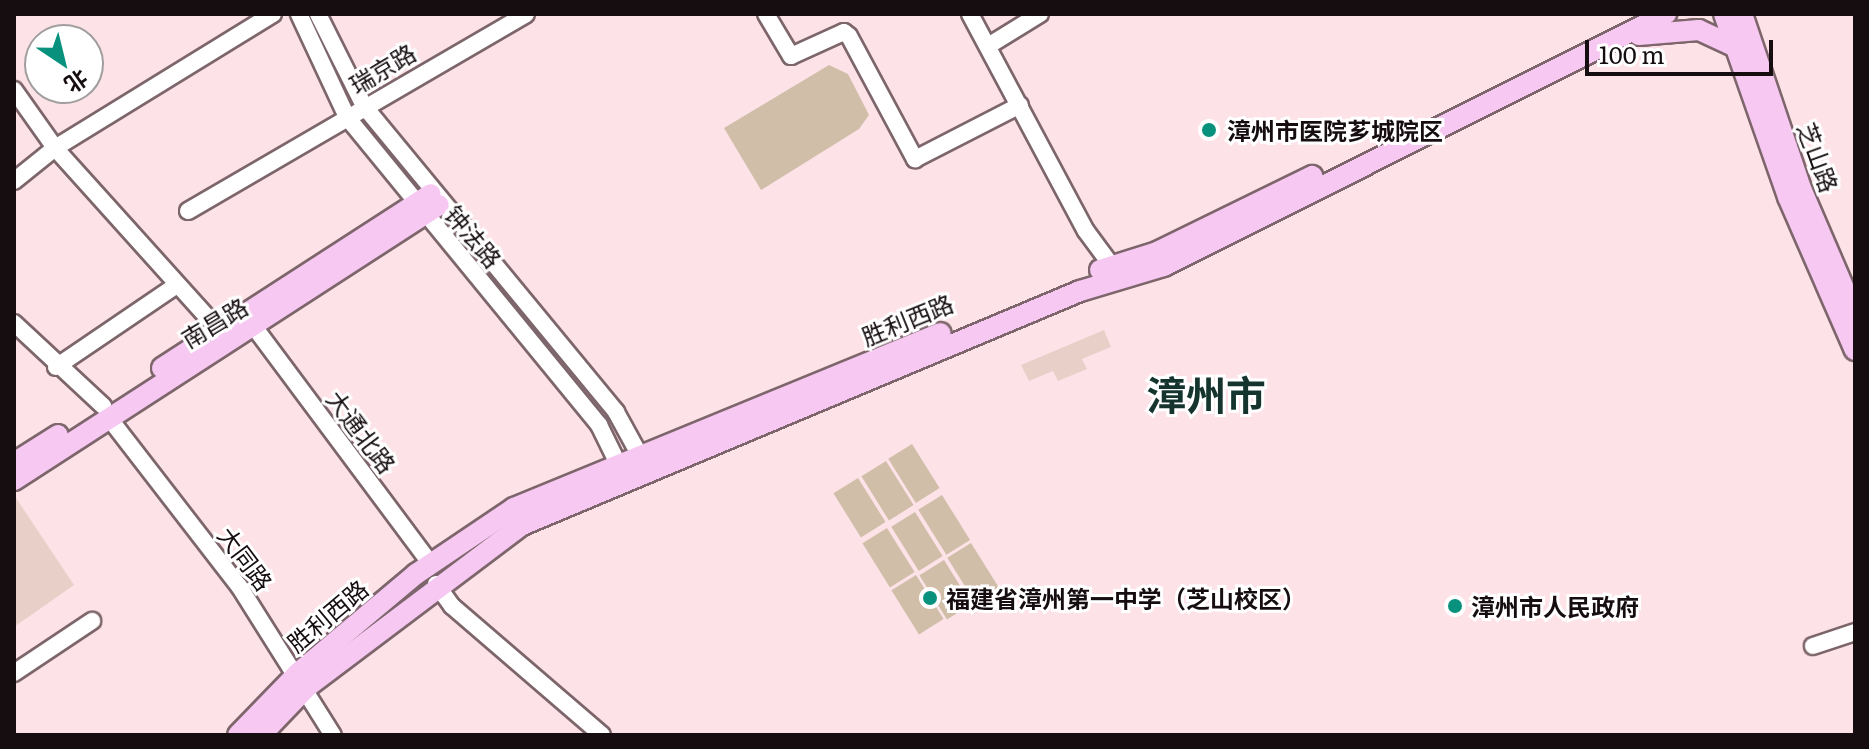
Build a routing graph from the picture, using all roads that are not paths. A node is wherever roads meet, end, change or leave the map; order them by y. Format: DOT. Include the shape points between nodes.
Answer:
graph roads {
  1 [pos="273,14"];
  2 [pos="299,14"];
  3 [pos="318,14"];
  4 [pos="526,14"];
  5 [pos="766,14"];
  6 [pos="970,14"];
  7 [pos="1040,14"];
  8 [pos="1638,14"];
  9 [pos="1666,14"];
  10 [pos="1724,14"];
  11 [pos="1742,14"];
  12 [pos="1754,14"];
  13 [pos="1620,38"];
  14 [pos="1740,40"];
  15 [pos="988,46"];
  16 [pos="14,90"];
  17 [pos="1020,105"];
  18 [pos="364,106"];
  19 [pos="347,117"];
  20 [pos="55,148"];
  21 [pos="14,181"];
  22 [pos="428,205"];
  23 [pos="188,211"];
  24 [pos="1115,272"];
  25 [pos="175,286"];
  26 [pos="1855,314"];
  27 [pos="14,323"];
  28 [pos="255,328"];
  29 [pos="220,331"];
  30 [pos="1855,350"];
  31 [pos="56,367"];
  32 [pos="106,412"];
  33 [pos="14,463"];
  34 [pos="644,463"];
  35 [pos="622,470"];
  36 [pos="14,480"];
  37 [pos="430,563"];
  38 [pos="436,584"];
  39 [pos="92,621"];
  40 [pos="1855,632"];
  41 [pos="1813,646"];
  42 [pos="14,673"];
  43 [pos="303,680"];
  44 [pos="238,735"];
  45 [pos="261,735"];
  46 [pos="333,735"];
  47 [pos="602,735"];
  1 -- 20 [label="street"];
  2 -- 19 [label="street, 钟法路"];
  3 -- 18 [label="street, 钟法路"];
  4 -- 18 [label="street, 瑞京路"];
  5 -- 17 [label="street" via="791,56 844,32 849,36 915,159"];
  6 -- 15 [label="street"];
  7 -- 15 [label="street"];
  8 -- 24 [label="main road, 胜利西路"];
  9 -- 13 [label="main road"];
  10 -- 14 [label="main road"];
  11 -- 14 [label="main road, 芝山路"];
  12 -- 14 [label="main road"];
  13 -- 14 [label="main road" via="1699,30"];
  13 -- 24 [label="main road" via="1164,266"];
  14 -- 26 [label="main road, 芝山路"];
  14 -- 30 [label="main road"];
  15 -- 17 [label="street"];
  16 -- 20 [label="street"];
  17 -- 24 [label="street"];
  18 -- 19 [label="street, 瑞京路"];
  18 -- 22 [label="street, 钟法路"];
  19 -- 22 [label="street, 钟法路"];
  19 -- 23 [label="street, 瑞京路"];
  20 -- 21 [label="street"];
  20 -- 25 [label="street"];
  22 -- 28 [label="main road, 南昌路"];
  22 -- 29 [label="main road, 南昌路"];
  22 -- 34 [label="street, 钟法路" via="616,412"];
  22 -- 35 [label="street, 钟法路" via="599,425"];
  24 -- 34 [label="main road, 胜利西路"];
  25 -- 29 [label="street"];
  25 -- 31 [label="street"];
  27 -- 31 [label="street, 大同路"];
  28 -- 32 [label="main road, 南昌路"];
  28 -- 37 [label="street, 大通北路"];
  29 -- 32 [label="main road, 南昌路"];
  31 -- 32 [label="street, 大同路"];
  32 -- 33 [label="main road, 南昌路"];
  32 -- 36 [label="main road, 南昌路"];
  32 -- 43 [label="street, 大同路"];
  34 -- 35 [label="main road, 胜利西路"];
  35 -- 37 [label="main road, 胜利西路" via="514,508"];
  35 -- 38 [label="main road" via="522,525"];
  37 -- 43 [label="main road, 胜利西路"];
  38 -- 43 [label="main road"];
  38 -- 47 [label="street" via="452,606"];
  39 -- 42 [label="street"];
  40 -- 41 [label="street"];
  43 -- 44 [label="main road, 胜利西路"];
  43 -- 45 [label="main road, 胜利西路"];
  43 -- 46 [label="street, 大同路"];
}
